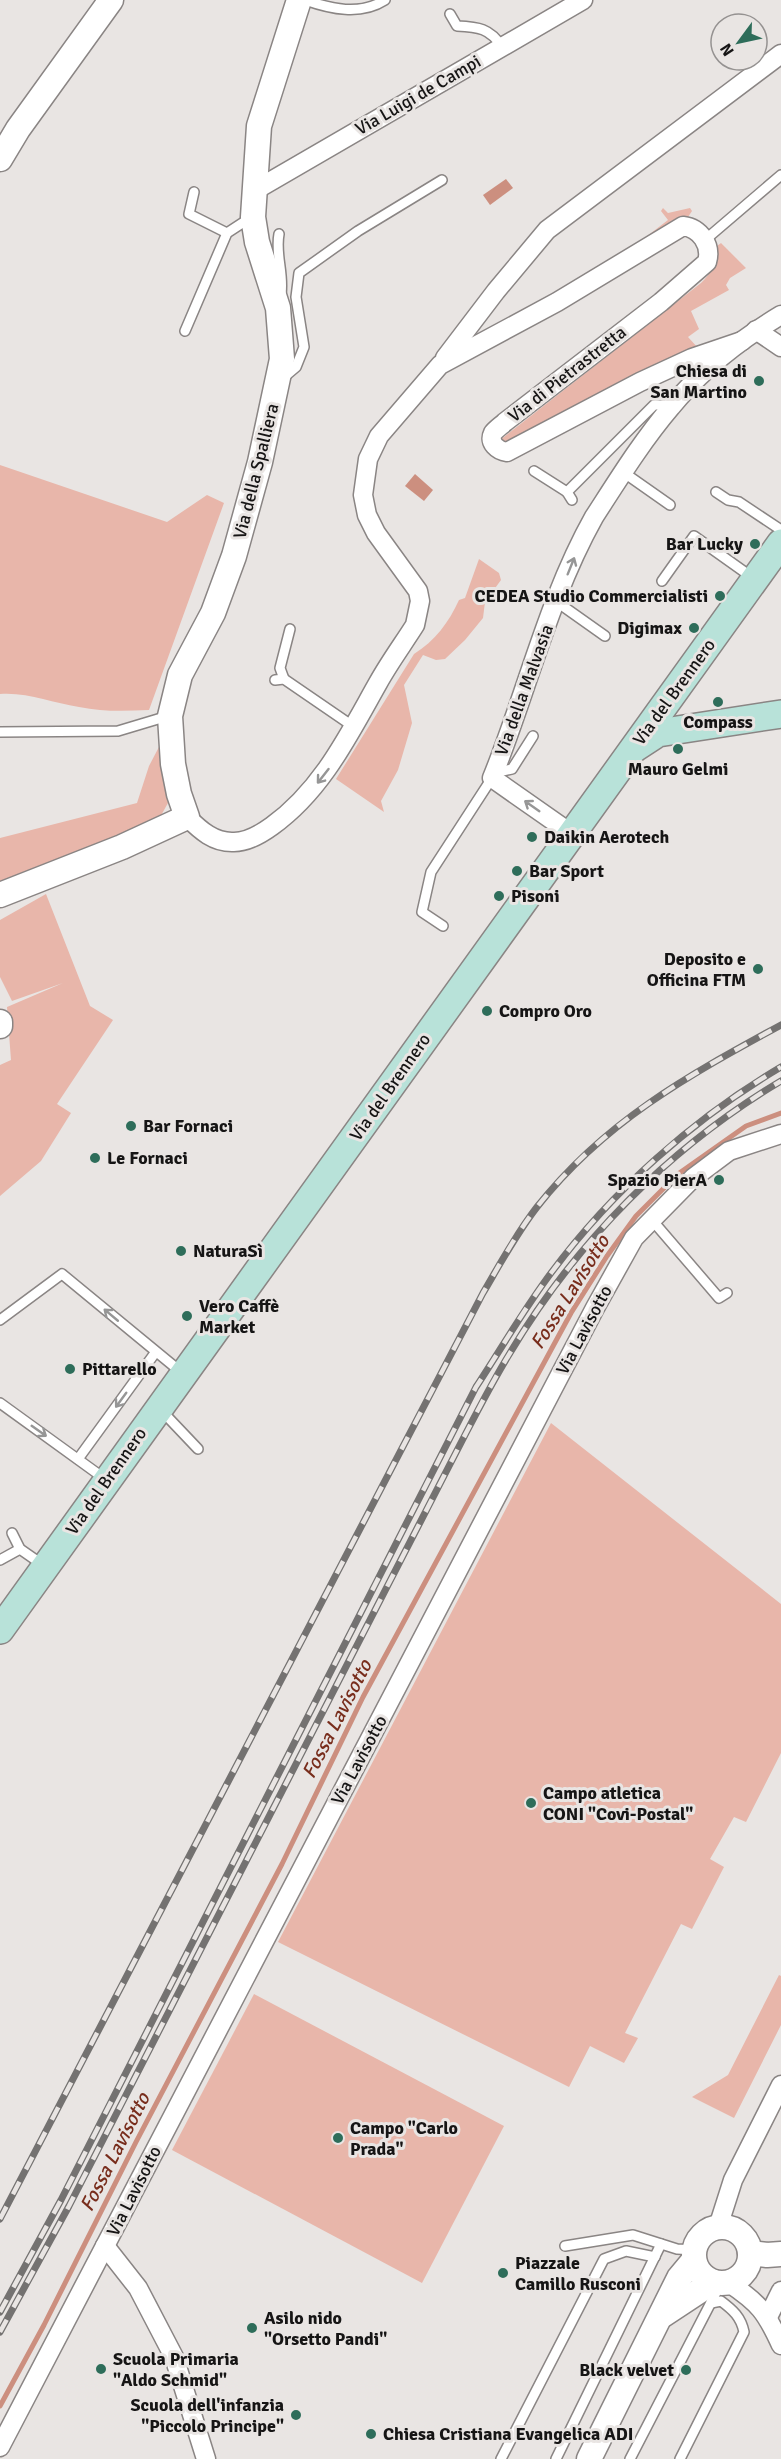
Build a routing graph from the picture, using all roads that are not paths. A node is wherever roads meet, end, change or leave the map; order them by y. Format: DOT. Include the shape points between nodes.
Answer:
graph roads {
  1 [pos="111,0"];
  2 [pos="299,0"];
  3 [pos="305,0"];
  4 [pos="385,0"];
  5 [pos="583,0"];
  6 [pos="450,14"];
  7 [pos="502,47"];
  8 [pos="781,54"];
  9 [pos="0,159"];
  10 [pos="781,175"];
  11 [pos="442,180"];
  12 [pos="254,191"];
  13 [pos="194,192"];
  14 [pos="253,217"];
  15 [pos="227,233"];
  16 [pos="279,234"];
  17 [pos="705,240"];
  18 [pos="278,308"];
  19 [pos="781,315"];
  20 [pos="184,331"];
  21 [pos="749,336"];
  22 [pos="781,347"];
  23 [pos="440,365"];
  24 [pos="277,383"];
  25 [pos="672,405"];
  26 [pos="534,471"];
  27 [pos="623,472"];
  28 [pos="716,492"];
  29 [pos="670,506"];
  30 [pos="781,530"];
  31 [pos="781,543"];
  32 [pos="755,579"];
  33 [pos="662,581"];
  34 [pos="556,602"];
  35 [pos="290,629"];
  36 [pos="605,636"];
  37 [pos="681,681"];
  38 [pos="781,714"];
  39 [pos="170,716"];
  40 [pos="698,726"];
  41 [pos="354,727"];
  42 [pos="0,732"];
  43 [pos="533,736"];
  44 [pos="632,749"];
  45 [pos="498,774"];
  46 [pos="187,817"];
  47 [pos="572,834"];
  48 [pos="0,895"];
  49 [pos="443,926"];
  50 [pos="781,1134"];
  51 [pos="652,1220"];
  52 [pos="727,1293"];
  53 [pos="0,1320"];
  54 [pos="155,1353"];
  55 [pos="183,1374"];
  56 [pos="0,1403"];
  57 [pos="159,1407"];
  58 [pos="198,1449"];
  59 [pos="78,1459"];
  60 [pos="107,1480"];
  61 [pos="12,1533"];
  62 [pos="20,1549"];
  63 [pos="0,1560"];
  64 [pos="45,1567"];
  65 [pos="0,1630"];
  66 [pos="781,2085"];
  67 [pos="718,2227"];
  68 [pos="661,2244"];
  69 [pos="105,2246"];
  70 [pos="565,2246"];
  71 [pos="750,2253"];
  72 [pos="781,2254"];
  73 [pos="694,2255"];
  74 [pos="655,2257"];
  75 [pos="718,2288"];
  76 [pos="781,2291"];
  77 [pos="663,2315"];
  78 [pos="768,2317"];
  79 [pos="781,2345"];
  80 [pos="0,2447"];
  81 [pos="206,2459"];
  82 [pos="501,2459"];
  83 [pos="556,2459"];
  84 [pos="589,2459"];
  85 [pos="630,2459"];
  86 [pos="680,2459"];
  1 -- 9 [label="street"];
  2 -- 12 [label="street, Via della Spalliera" via="259,126"];
  3 -- 4 [label="lane" via="342,10 362,9"];
  5 -- 7 [label="street, Via Luigi de Campi"];
  6 -- 7 [label="lane" via="457,26 486,30"];
  7 -- 12 [label="street, Via Luigi de Campi"];
  8 -- 23 [label="street" via="547,231"];
  10 -- 17 [label="lane"];
  11 -- 24 [label="lane" via="358,231 299,273 296,297 304,347 296,367"];
  12 -- 14 [label="street, Via della Spalliera"];
  13 -- 15 [label="lane" via="189,214"];
  14 -- 15 [label="lane"];
  14 -- 18 [label="street, Via della Spalliera"];
  15 -- 20 [label="lane"];
  16 -- 18 [label="lane" via="282,276"];
  17 -- 21 [label="street, Via di Pietrastretta" via="710,254 707,262 506,422 494,432 492,440 498,449 507,452 640,382"];
  17 -- 23 [label="street" via="695,230 683,226 557,302"];
  18 -- 24 [label="street, Via della Spalliera" via="282,359"];
  19 -- 21 [label="street, Via della Malvasia"];
  21 -- 22 [label="street"];
  21 -- 25 [label="street, Via della Malvasia"];
  23 -- 41 [label="street" via="379,436 368,459 363,495 367,515 412,581 420,601 415,625"];
  24 -- 39 [label="street, Via della Spalliera" via="234,556 213,613 180,675"];
  25 -- 26 [label="lane, Via della Malvasia" via="654,405 569,496"];
  25 -- 27 [label="street, Via della Malvasia"];
  27 -- 29 [label="lane"];
  34 -- 27 [label="street, Via della Malvasia, one-way" via="583,537"];
  28 -- 30 [label="lane"];
  31 -- 32 [label="main road, Via del Brennero"];
  32 -- 33 [label="lane" via="694,536"];
  32 -- 37 [label="main road, Via del Brennero"];
  34 -- 36 [label="lane, Via della Malvasia"];
  34 -- 45 [label="street, Via della Malvasia"];
  35 -- 41 [label="lane" via="279,680"];
  37 -- 40 [label="main road" via="682,711"];
  37 -- 44 [label="main road, Via del Brennero"];
  38 -- 40 [label="main road"];
  39 -- 42 [label="lane" via="117,731"];
  39 -- 46 [label="street, Via della Spalliera" via="173,764"];
  40 -- 44 [label="main road" via="658,734"];
  41 -- 46 [label="street, one-way" via="309,794 283,818 250,839 216,839"];
  43 -- 45 [label="lane, Via della Malvasia" via="512,769"];
  44 -- 47 [label="main road, Via del Brennero"];
  47 -- 45 [label="street, Via della Malvasia, one-way"];
  45 -- 49 [label="lane, Via della Malvasia" via="431,872 422,912"];
  46 -- 48 [label="street"];
  47 -- 55 [label="main road, Via del Brennero" via="480,951 242,1296"];
  50 -- 51 [label="street, Via Lavisotto" via="729,1151 693,1178"];
  51 -- 52 [label="lane" via="719,1298"];
  51 -- 69 [label="street, Via Lavisotto" via="634,1238 595,1308"];
  54 -- 53 [label="lane, one-way" via="62,1274"];
  54 -- 55 [label="lane"];
  54 -- 59 [label="lane, one-way"];
  55 -- 57 [label="main road, Via del Brennero"];
  56 -- 59 [label="lane, one-way"];
  57 -- 58 [label="lane"];
  57 -- 60 [label="main road, Via del Brennero"];
  59 -- 60 [label="lane"];
  60 -- 64 [label="main road, Via del Brennero"];
  61 -- 62 [label="lane"];
  62 -- 63 [label="lane"];
  62 -- 64 [label="lane"];
  64 -- 65 [label="main road, Via del Brennero"];
  66 -- 67 [label="street" via="734,2180"];
  67 -- 71 [label="street" via="733,2229 744,2237"];
  67 -- 73 [label="street" via="701,2236"];
  68 -- 70 [label="lane" via="633,2235"];
  68 -- 73 [label="lane"];
  68 -- 74 [label="lane"];
  69 -- 80 [label="street, Via Lavisotto"];
  69 -- 81 [label="street" via="138,2288 174,2358"];
  71 -- 72 [label="street"];
  71 -- 75 [label="street" via="748,2266 740,2277"];
  73 -- 75 [label="street" via="701,2274"];
  73 -- 77 [label="street"];
  74 -- 82 [label="lane" via="626,2251 604,2259"];
  74 -- 83 [label="lane"];
  75 -- 77 [label="street"];
  75 -- 78 [label="street" via="752,2298"];
  75 -- 85 [label="lane"];
  75 -- 86 [label="lane" via="721,2301 742,2321 744,2332"];
  76 -- 78 [label="street"];
  77 -- 84 [label="street"];
  78 -- 79 [label="street"];
}
